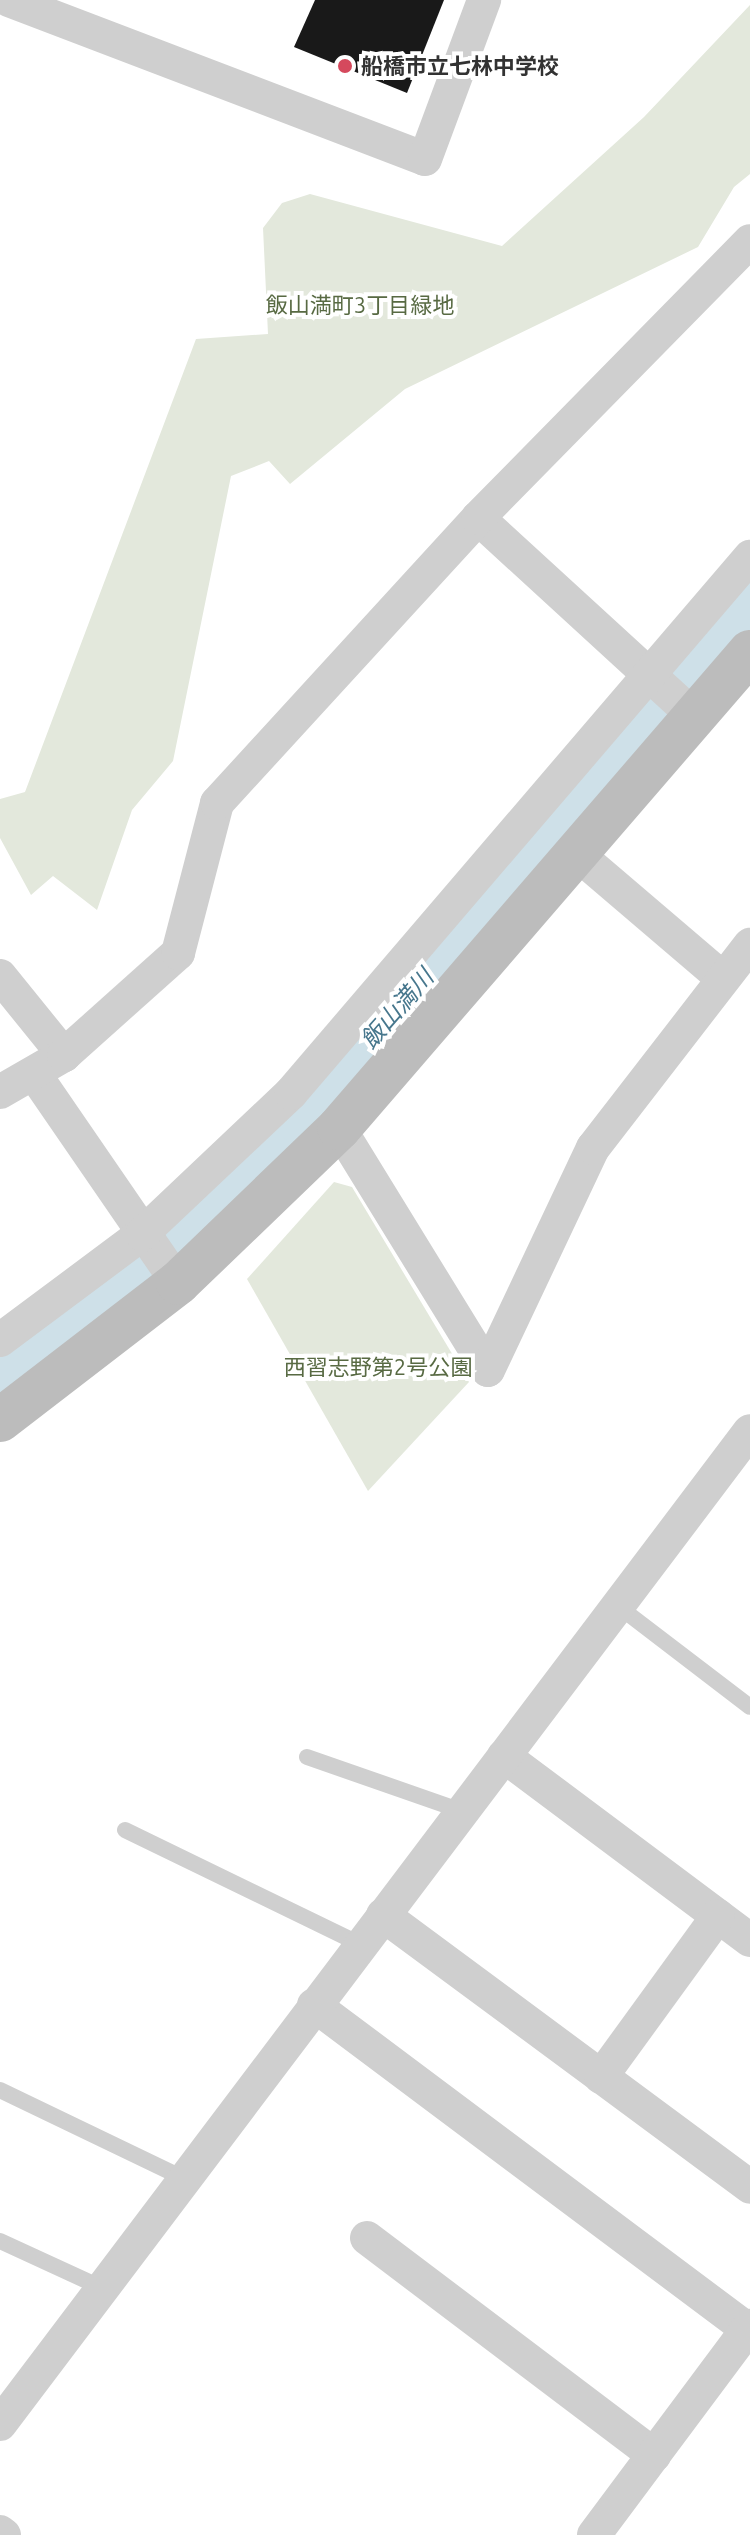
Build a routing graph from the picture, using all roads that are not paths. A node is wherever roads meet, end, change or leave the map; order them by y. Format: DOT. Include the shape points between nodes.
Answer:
graph roads {
  1 [pos="9,0"];
  2 [pos="484,0"];
  3 [pos="750,241"];
  4 [pos="478,518"];
  5 [pos="750,557"];
  6 [pos="750,652"];
  7 [pos="650,672"];
  8 [pos="688,710"];
  9 [pos="576,853"];
  10 [pos="750,945"];
  11 [pos="0,976"];
  12 [pos="721,977"];
  13 [pos="64,1055"];
  14 [pos="35,1075"];
  15 [pos="0,1092"];
  16 [pos="339,1128"];
  17 [pos="160,1258"];
  18 [pos="0,1340"];
  19 [pos="0,1420"];
  20 [pos="748,1439"];
  21 [pos="618,1606"];
  22 [pos="750,1707"];
  23 [pos="504,1756"];
  24 [pos="307,1757"];
  25 [pos="462,1811"];
  26 [pos="125,1830"];
  27 [pos="383,1915"];
  28 [pos="718,1916"];
  29 [pos="750,1940"];
  30 [pos="360,1944"];
  31 [pos="314,2005"];
  32 [pos="601,2077"];
  33 [pos="0,2090"];
  34 [pos="183,2178"];
  35 [pos="750,2187"];
  36 [pos="367,2238"];
  37 [pos="0,2241"];
  38 [pos="102,2288"];
  39 [pos="749,2327"];
  40 [pos="0,2424"];
  41 [pos="654,2455"];
  42 [pos="594,2535"];
  1 -- 2 [label="street" via="425,159"];
  3 -- 4 [label="street"];
  4 -- 7 [label="street"];
  4 -- 13 [label="street" via="217,803 178,953"];
  5 -- 7 [label="street"];
  6 -- 8 [label="street"];
  7 -- 8 [label="street"];
  7 -- 17 [label="street" via="291,1093"];
  8 -- 9 [label="street"];
  9 -- 12 [label="street"];
  9 -- 16 [label="street"];
  10 -- 12 [label="street"];
  11 -- 13 [label="street"];
  12 -- 16 [label="street" via="593,1148 488,1370"];
  13 -- 14 [label="street"];
  14 -- 15 [label="street"];
  14 -- 17 [label="street"];
  16 -- 17 [label="street"];
  17 -- 18 [label="street"];
  17 -- 19 [label="street"];
  20 -- 21 [label="street"];
  21 -- 22 [label="lane"];
  21 -- 23 [label="street"];
  23 -- 25 [label="street"];
  23 -- 28 [label="street"];
  24 -- 25 [label="lane"];
  25 -- 27 [label="street"];
  26 -- 30 [label="lane"];
  27 -- 30 [label="street"];
  27 -- 32 [label="street"];
  28 -- 29 [label="street"];
  28 -- 32 [label="street"];
  30 -- 31 [label="street"];
  31 -- 34 [label="street"];
  31 -- 39 [label="street"];
  32 -- 35 [label="street"];
  33 -- 34 [label="lane"];
  34 -- 38 [label="street"];
  36 -- 41 [label="street"];
  37 -- 38 [label="lane"];
  38 -- 40 [label="street"];
  39 -- 41 [label="street"];
  41 -- 42 [label="street"];
}
